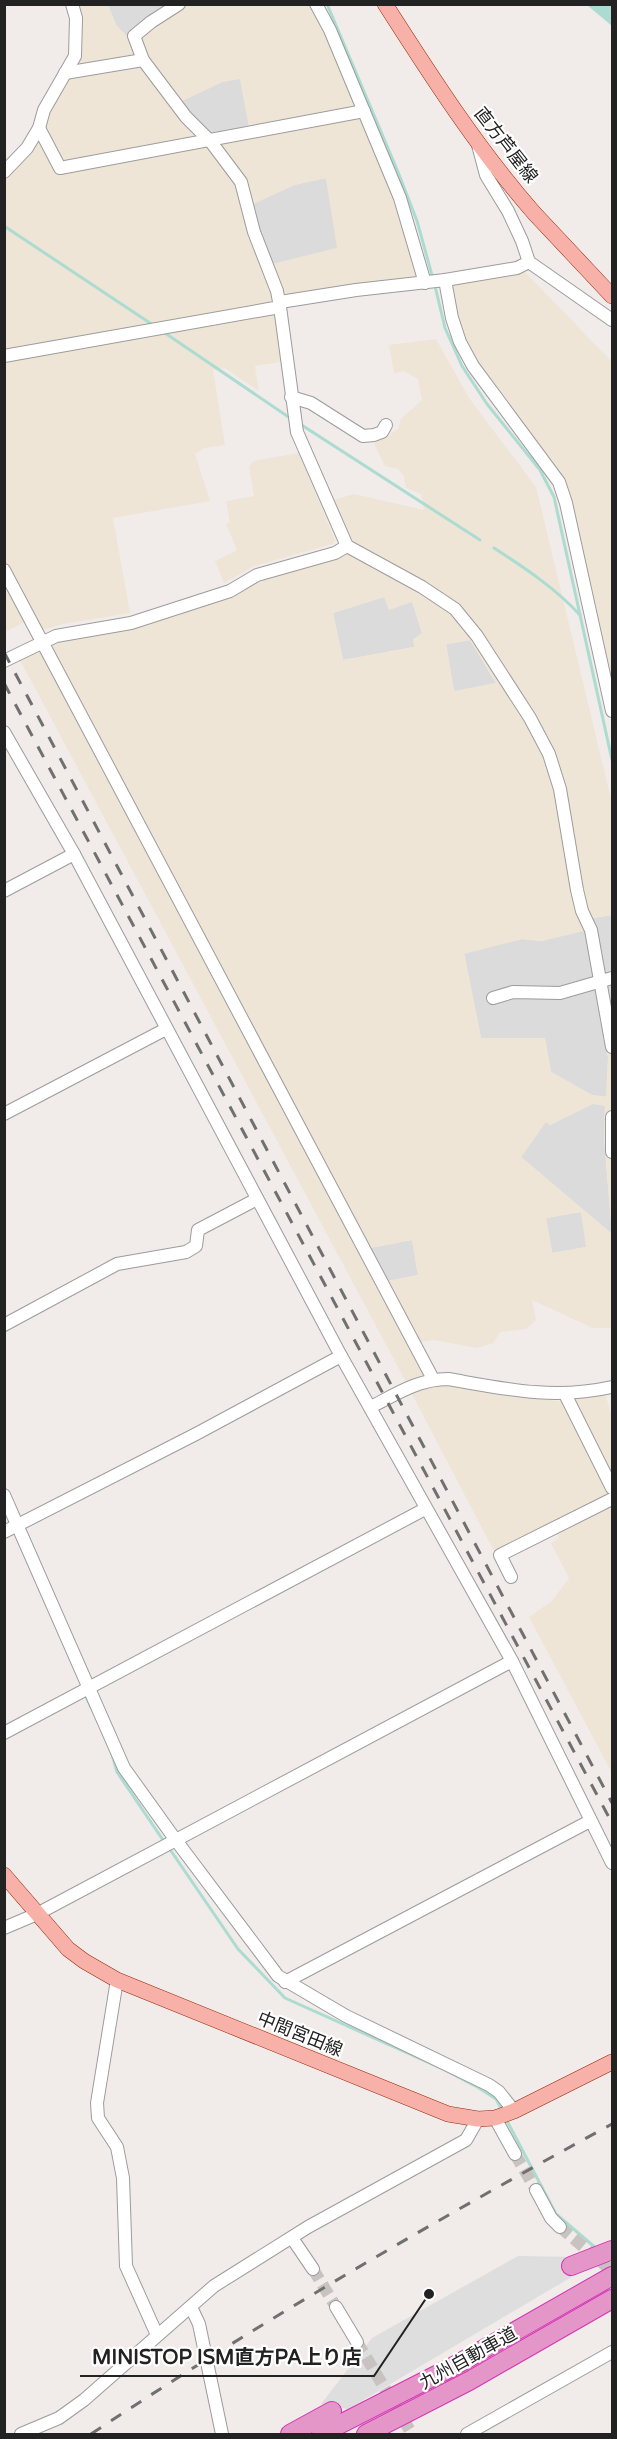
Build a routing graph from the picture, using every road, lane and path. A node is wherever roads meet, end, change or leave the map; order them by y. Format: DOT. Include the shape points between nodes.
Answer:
graph roads {
  1 [pos="72,4"];
  2 [pos="179,4"];
  3 [pos="316,4"];
  4 [pos="385,4"];
  5 [pos="143,60"];
  6 [pos="65,73"];
  7 [pos="364,111"];
  8 [pos="39,128"];
  9 [pos="477,139"];
  10 [pos="209,140"];
  11 [pos="4,172"];
  12 [pos="529,262"];
  13 [pos="443,280"];
  14 [pos="426,283"];
  15 [pos="612,296"];
  16 [pos="280,304"];
  17 [pos="612,320"];
  18 [pos="4,356"];
  19 [pos="291,397"];
  20 [pos="386,426"];
  21 [pos="347,546"];
  22 [pos="4,570"];
  23 [pos="42,641"];
  24 [pos="4,661"];
  25 [pos="612,711"];
  26 [pos="4,732"];
  27 [pos="74,854"];
  28 [pos="4,891"];
  29 [pos="612,978"];
  30 [pos="600,982"];
  31 [pos="493,998"];
  32 [pos="166,1029"];
  33 [pos="612,1047"];
  34 [pos="4,1114"];
  35 [pos="612,1117"];
  36 [pos="612,1152"];
  37 [pos="257,1199"];
  38 [pos="4,1325"];
  39 [pos="341,1356"];
  40 [pos="433,1379"];
  41 [pos="612,1387"];
  42 [pos="565,1394"];
  43 [pos="371,1407"];
  44 [pos="612,1488"];
  45 [pos="4,1495"];
  46 [pos="612,1498"];
  47 [pos="425,1509"];
  48 [pos="17,1526"];
  49 [pos="4,1532"];
  50 [pos="511,1577"];
  51 [pos="512,1661"];
  52 [pos="87,1687"];
  53 [pos="4,1733"];
  54 [pos="590,1821"];
  55 [pos="175,1839"];
  56 [pos="612,1863"];
  57 [pos="4,1875"];
  58 [pos="37,1914"];
  59 [pos="4,1928"];
  60 [pos="117,1980"];
  61 [pos="285,1982"];
  62 [pos="612,2062"];
  63 [pos="514,2111"];
  64 [pos="495,2118"];
  65 [pos="478,2119"];
  66 [pos="515,2154"];
  67 [pos="536,2190"];
  68 [pos="560,2227"];
  69 [pos="292,2238"];
  70 [pos="612,2250"];
  71 [pos="571,2266"];
  72 [pos="313,2269"];
  73 [pos="612,2277"];
  74 [pos="612,2299"];
  75 [pos="191,2307"];
  76 [pos="336,2307"];
  77 [pos="157,2335"];
  78 [pos="357,2342"];
  79 [pos="612,2352"];
  80 [pos="332,2411"];
  81 [pos="21,2434"];
  82 [pos="222,2434"];
  83 [pos="290,2434"];
  84 [pos="321,2434"];
  85 [pos="366,2434"];
  86 [pos="467,2434"];
  1 -- 6 [label="street" via="77,44"];
  2 -- 5 [label="street" via="134,36"];
  3 -- 7 [label="street"];
  4 -- 9 [label="main road, 直方芦屋線"];
  5 -- 6 [label="street"];
  5 -- 10 [label="street" via="186,117"];
  6 -- 8 [label="street" via="44,110"];
  7 -- 10 [label="street"];
  7 -- 14 [label="street" via="400,198"];
  8 -- 10 [label="street" via="60,168"];
  8 -- 11 [label="street" via="27,148"];
  9 -- 12 [label="street" via="486,175 508,211"];
  9 -- 15 [label="main road, 直方芦屋線" via="533,211"];
  10 -- 16 [label="street" via="241,182"];
  12 -- 13 [label="street" via="517,268"];
  12 -- 17 [label="street"];
  13 -- 14 [label="street"];
  13 -- 25 [label="street" via="460,342 473,366 559,482"];
  14 -- 16 [label="street" via="356,290"];
  16 -- 18 [label="street"];
  16 -- 19 [label="street"];
  19 -- 20 [label="street" via="311,403 363,436 382,432"];
  19 -- 21 [label="street" via="297,432"];
  21 -- 23 [label="street" via="335,554 257,575 230,591 130,623"];
  21 -- 30 [label="street" via="455,609 530,718 549,754 560,789 577,890 591,930"];
  22 -- 23 [label="street"];
  23 -- 24 [label="street"];
  23 -- 40 [label="street"];
  26 -- 27 [label="street"];
  27 -- 28 [label="street"];
  27 -- 32 [label="street"];
  29 -- 30 [label="street"];
  30 -- 31 [label="street" via="560,993 513,992"];
  30 -- 33 [label="street"];
  32 -- 34 [label="street"];
  32 -- 37 [label="street"];
  35 -- 36 [label="street"];
  37 -- 38 [label="street" via="198,1230 196,1246 186,1252 117,1264"];
  37 -- 39 [label="street"];
  39 -- 43 [label="street"];
  39 -- 48 [label="street"];
  40 -- 42 [label="street" via="538,1394"];
  40 -- 43 [label="street"];
  41 -- 42 [label="street"];
  42 -- 44 [label="street"];
  43 -- 47 [label="street"];
  45 -- 48 [label="street"];
  46 -- 50 [label="street" via="500,1555"];
  47 -- 51 [label="street"];
  47 -- 52 [label="street"];
  48 -- 49 [label="street"];
  48 -- 52 [label="street"];
  51 -- 54 [label="street"];
  51 -- 55 [label="street"];
  52 -- 53 [label="street"];
  52 -- 55 [label="street" via="124,1768"];
  54 -- 56 [label="street"];
  54 -- 61 [label="street"];
  55 -- 58 [label="street"];
  55 -- 61 [label="street"];
  57 -- 58 [label="main road, 中間宮田線"];
  58 -- 59 [label="street"];
  58 -- 60 [label="main road, 中間宮田線" via="68,1949"];
  60 -- 65 [label="main road, 中間宮田線" via="448,2114"];
  60 -- 77 [label="street" via="97,2103 98,2118 117,2147 123,2178 126,2266"];
  61 -- 63 [label="street" via="489,2085"];
  62 -- 63 [label="main road, 中間宮田線"];
  63 -- 64 [label="main road, 中間宮田線"];
  64 -- 65 [label="main road, 中間宮田線"];
  64 -- 66 [label="street"];
  65 -- 69 [label="street" via="466,2140"];
  67 -- 68 [label="street"];
  69 -- 72 [label="street"];
  69 -- 75 [label="street" via="214,2286"];
  70 -- 71 [label="highway"];
  73 -- 84 [label="highway, 九州自動車道" via="456,2366"];
  74 -- 85 [label="highway, 九州自動車道" via="469,2381"];
  75 -- 77 [label="street"];
  75 -- 82 [label="street" via="199,2324"];
  76 -- 78 [label="street"];
  77 -- 81 [label="street" via="84,2400 59,2418"];
  79 -- 86 [label="street"];
  80 -- 83 [label="highway"];
}
